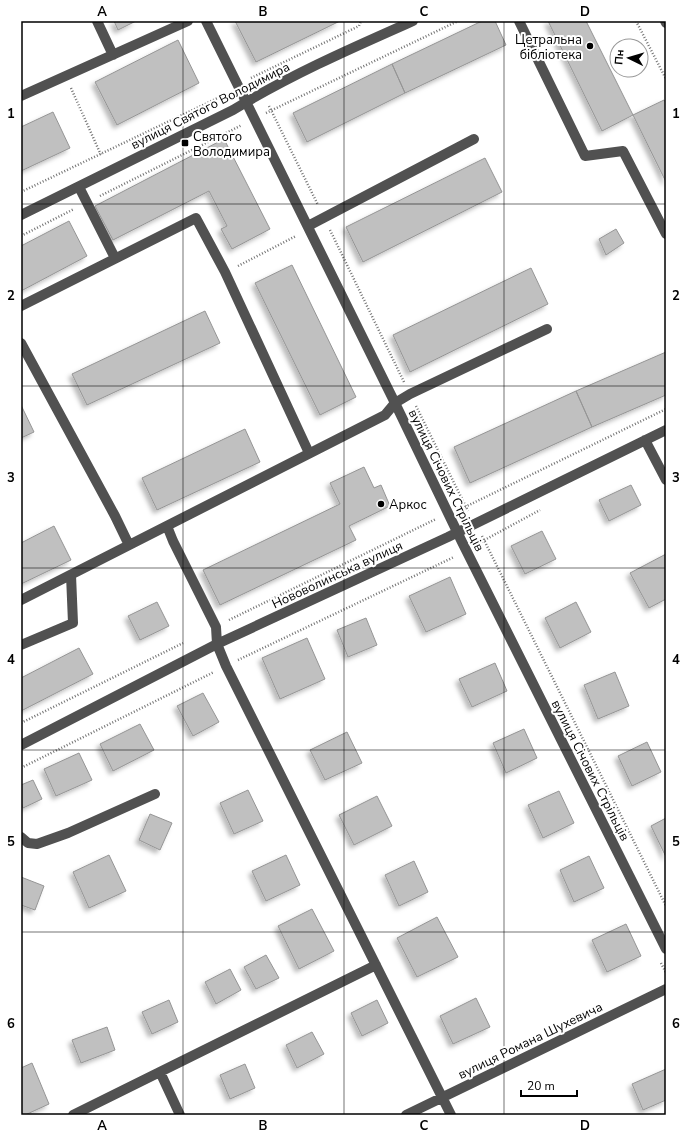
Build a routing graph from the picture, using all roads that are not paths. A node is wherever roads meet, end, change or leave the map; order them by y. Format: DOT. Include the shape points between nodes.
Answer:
graph roads {
  1 [pos="97,21"];
  2 [pos="188,21"];
  3 [pos="206,21"];
  4 [pos="413,21"];
  5 [pos="519,21"];
  6 [pos="113,55"];
  7 [pos="21,96"];
  8 [pos="246,102"];
  9 [pos="474,139"];
  10 [pos="79,187"];
  11 [pos="21,215"];
  12 [pos="308,226"];
  13 [pos="666,234"];
  14 [pos="115,258"];
  15 [pos="21,306"];
  16 [pos="547,329"];
  17 [pos="21,343"];
  18 [pos="395,403"];
  19 [pos="666,430"];
  20 [pos="645,440"];
  21 [pos="309,453"];
  22 [pos="666,480"];
  23 [pos="167,526"];
  24 [pos="458,532"];
  25 [pos="129,545"];
  26 [pos="71,575"];
  27 [pos="21,600"];
  28 [pos="217,644"];
  29 [pos="21,645"];
  30 [pos="21,745"];
  31 [pos="155,794"];
  32 [pos="21,837"];
  33 [pos="666,949"];
  34 [pos="376,965"];
  35 [pos="666,989"];
  36 [pos="160,1072"];
  37 [pos="442,1097"];
  38 [pos="73,1115"];
  39 [pos="180,1115"];
  40 [pos="406,1115"];
  41 [pos="451,1115"];
  1 -- 6 [label="street"];
  2 -- 6 [label="street"];
  3 -- 8 [label="street, вулиця Січових Стрільців"];
  4 -- 8 [label="street, вулиця Святого Володимира" via="306,70"];
  5 -- 13 [label="street" via="585,156 623,151"];
  6 -- 7 [label="street"];
  8 -- 10 [label="street, вулиця Святого Володимира"];
  8 -- 12 [label="street, вулиця Січових Стрільців"];
  9 -- 12 [label="street"];
  10 -- 11 [label="street, вулиця Святого Володимира"];
  10 -- 14 [label="street"];
  12 -- 18 [label="street, вулиця Січових Стрільців"];
  14 -- 15 [label="street"];
  14 -- 21 [label="street" via="196,218 225,272"];
  16 -- 18 [label="street"];
  17 -- 25 [label="street"];
  18 -- 21 [label="street" via="385,414"];
  18 -- 24 [label="street, вулиця Січових Стрільців"];
  19 -- 20 [label="street, Нововолинська вулиця"];
  20 -- 22 [label="street"];
  20 -- 24 [label="street, Нововолинська вулиця"];
  21 -- 23 [label="street"];
  23 -- 25 [label="street"];
  23 -- 28 [label="street" via="216,627"];
  24 -- 28 [label="street, Нововолинська вулиця"];
  24 -- 33 [label="street, вулиця Січових Стрільців"];
  25 -- 26 [label="street"];
  26 -- 27 [label="street"];
  26 -- 29 [label="street" via="73,624"];
  28 -- 30 [label="street, Нововолинська вулиця"];
  28 -- 34 [label="street"];
  31 -- 32 [label="street" via="68,834 37,844 28,843"];
  34 -- 36 [label="street"];
  34 -- 37 [label="street"];
  35 -- 37 [label="street, вулиця Романа Шухевича"];
  36 -- 38 [label="street"];
  36 -- 39 [label="street"];
  37 -- 40 [label="street, вулиця Романа Шухевича"];
  37 -- 41 [label="street"];
}
